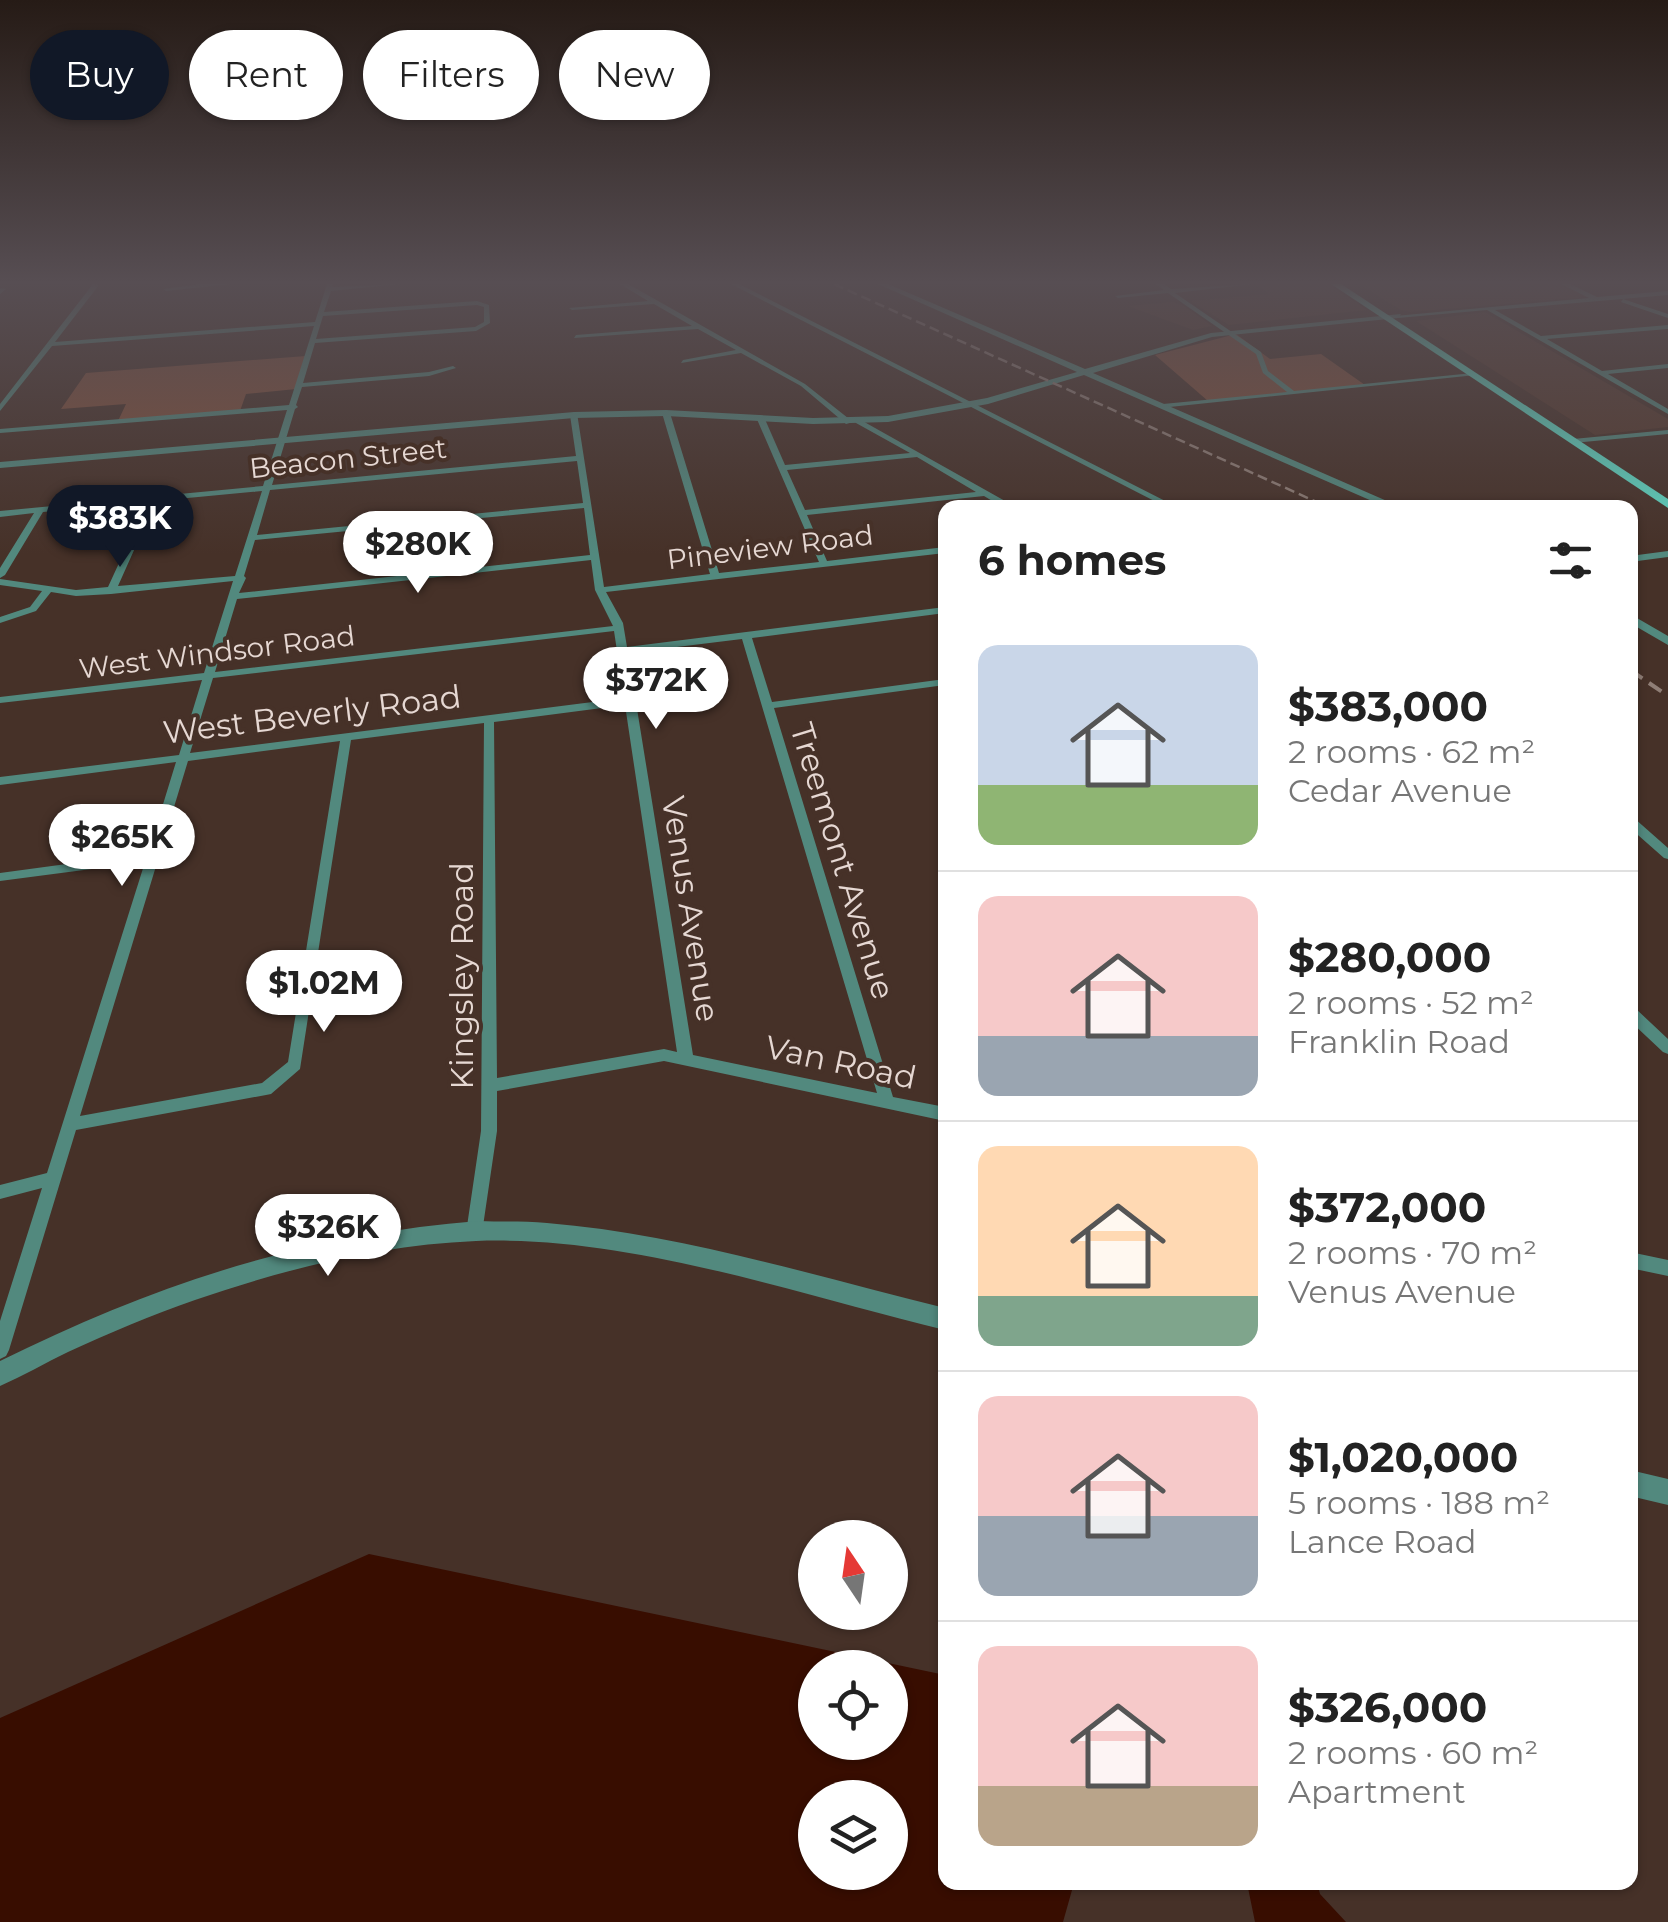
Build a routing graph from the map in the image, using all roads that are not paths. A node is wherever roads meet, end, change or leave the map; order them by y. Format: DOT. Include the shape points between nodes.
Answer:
graph roads {
  1 [pos="28,374"];
  2 [pos="303,374"];
  3 [pos="430,374"];
  4 [pos="783,374"];
  5 [pos="913,374"];
  6 [pos="1069,374"];
  7 [pos="1090,374"];
  8 [pos="1267,374"];
  9 [pos="1482,374"];
  10 [pos="1601,374"];
  11 [pos="1473,375"];
  12 [pos="300,385"];
  13 [pos="1293,393"];
  14 [pos="969,402"];
  15 [pos="1164,406"];
  16 [pos="294,407"];
  17 [pos="0,409"];
  18 [pos="1668,412"];
  19 [pos="666,413"];
  20 [pos="574,415"];
  21 [pos="760,417"];
  22 [pos="854,421"];
  23 [pos="0,431"];
  24 [pos="1668,432"];
  25 [pos="284,440"];
  26 [pos="1589,440"];
  27 [pos="1573,441"];
  28 [pos="918,454"];
  29 [pos="580,458"];
  30 [pos="0,465"];
  31 [pos="783,468"];
  32 [pos="268,488"];
  33 [pos="1668,491"];
  34 [pos="986,493"];
  35 [pos="153,500"];
  36 [pos="998,500"];
  37 [pos="1159,500"];
  38 [pos="1380,500"];
  39 [pos="1668,504"];
  40 [pos="588,505"];
  41 [pos="40,511"];
  42 [pos="803,513"];
  43 [pos="0,514"];
  44 [pos="253,538"];
  45 [pos="938,551"];
  46 [pos="1668,554"];
  47 [pos="596,557"];
  48 [pos="1638,557"];
  49 [pos="824,564"];
  50 [pos="715,576"];
  51 [pos="0,578"];
  52 [pos="241,578"];
  53 [pos="600,590"];
  54 [pos="47,591"];
  55 [pos="111,591"];
  56 [pos="236,596"];
  57 [pos="938,611"];
  58 [pos="0,620"];
  59 [pos="1638,623"];
  60 [pos="618,628"];
  61 [pos="746,635"];
  62 [pos="1668,641"];
  63 [pos="623,651"];
  64 [pos="211,675"];
  65 [pos="938,683"];
  66 [pos="0,700"];
  67 [pos="630,701"];
  68 [pos="767,706"];
  69 [pos="489,719"];
  70 [pos="346,737"];
  71 [pos="185,758"];
  72 [pos="0,781"];
  73 [pos="1638,828"];
  74 [pos="1668,854"];
  75 [pos="154,856"];
  76 [pos="0,878"];
  77 [pos="1638,1020"];
  78 [pos="1668,1048"];
  79 [pos="686,1060"];
  80 [pos="489,1086"];
  81 [pos="887,1102"];
  82 [pos="938,1113"];
  83 [pos="71,1124"];
  84 [pos="54,1178"];
  85 [pos="0,1192"];
  86 [pos="474,1233"];
  87 [pos="1638,1261"];
  88 [pos="1668,1268"];
  89 [pos="938,1317"];
  90 [pos="0,1350"];
  91 [pos="0,1374"];
  92 [pos="1638,1485"];
  93 [pos="1668,1492"];
  1 -- 17 [label="street"];
  2 -- 12 [label="street"];
  3 -- 12 [label="street"];
  4 -- 22 [label="street"];
  5 -- 14 [label="street"];
  6 -- 14 [label="street"];
  7 -- 15 [label="street"];
  8 -- 13 [label="street"];
  9 -- 26 [label="main road"];
  10 -- 18 [label="street"];
  11 -- 13 [label="street"];
  11 -- 27 [label="main road"];
  12 -- 16 [label="street"];
  13 -- 15 [label="street"];
  14 -- 22 [label="street"];
  14 -- 37 [label="street"];
  15 -- 38 [label="street"];
  16 -- 23 [label="street"];
  16 -- 25 [label="street"];
  19 -- 20 [label="street"];
  19 -- 21 [label="street"];
  19 -- 50 [label="street"];
  20 -- 25 [label="street"];
  20 -- 29 [label="street, Venus Avenue"];
  21 -- 22 [label="street"];
  21 -- 31 [label="street"];
  22 -- 28 [label="street"];
  24 -- 26 [label="street"];
  25 -- 30 [label="street"];
  25 -- 32 [label="street"];
  26 -- 27 [label="street"];
  26 -- 33 [label="main road"];
  27 -- 39 [label="main road"];
  28 -- 31 [label="street"];
  28 -- 34 [label="street"];
  29 -- 32 [label="street, Beacon Street"];
  29 -- 40 [label="street, Venus Avenue"];
  31 -- 42 [label="street"];
  32 -- 35 [label="street, Beacon Street"];
  32 -- 44 [label="street"];
  34 -- 36 [label="street"];
  34 -- 42 [label="street"];
  35 -- 41 [label="street, Beacon Street"];
  35 -- 55 [label="street"];
  40 -- 44 [label="street"];
  40 -- 47 [label="street, Venus Avenue"];
  41 -- 43 [label="street, Beacon Street"];
  41 -- 51 [label="street"];
  42 -- 49 [label="street"];
  44 -- 52 [label="street"];
  45 -- 49 [label="street, Pineview Road"];
  46 -- 48 [label="street"];
  47 -- 53 [label="street, Venus Avenue"];
  47 -- 56 [label="street"];
  49 -- 50 [label="street, Pineview Road"];
  50 -- 53 [label="street, Pineview Road"];
  51 -- 54 [label="street"];
  52 -- 55 [label="street"];
  52 -- 56 [label="street"];
  53 -- 60 [label="street, Venus Avenue"];
  54 -- 55 [label="street"];
  54 -- 58 [label="street" via="33,608"];
  56 -- 64 [label="street"];
  57 -- 61 [label="street"];
  59 -- 62 [label="street"];
  60 -- 63 [label="street, Venus Avenue"];
  60 -- 64 [label="street, West Windsor Road"];
  61 -- 63 [label="street"];
  61 -- 68 [label="street, Treemont Avenue"];
  63 -- 67 [label="street, Venus Avenue"];
  64 -- 66 [label="street, West Windsor Road"];
  64 -- 71 [label="street"];
  65 -- 68 [label="street"];
  67 -- 69 [label="street, West Beverly Road"];
  67 -- 79 [label="street, Venus Avenue"];
  68 -- 81 [label="street, Treemont Avenue"];
  69 -- 70 [label="street, West Beverly Road"];
  69 -- 80 [label="street, Kingsley Road"];
  70 -- 71 [label="street, West Beverly Road"];
  70 -- 83 [label="street" via="295,1065 266,1088"];
  71 -- 72 [label="street, West Beverly Road"];
  71 -- 75 [label="street"];
  73 -- 74 [label="street"];
  75 -- 76 [label="street"];
  75 -- 83 [label="street"];
  77 -- 78 [label="street"];
  79 -- 80 [label="street, Van Road" via="664,1055"];
  79 -- 81 [label="street, Van Road"];
  80 -- 86 [label="street, Kingsley Road"];
  81 -- 82 [label="street, Van Road"];
  83 -- 84 [label="street"];
  84 -- 85 [label="street"];
  84 -- 90 [label="street"];
  86 -- 89 [label="street" via="540,1232 669,1254"];
  86 -- 91 [label="street" via="264,1268 135,1312"];
  87 -- 88 [label="street"];
  92 -- 93 [label="street"];
}
